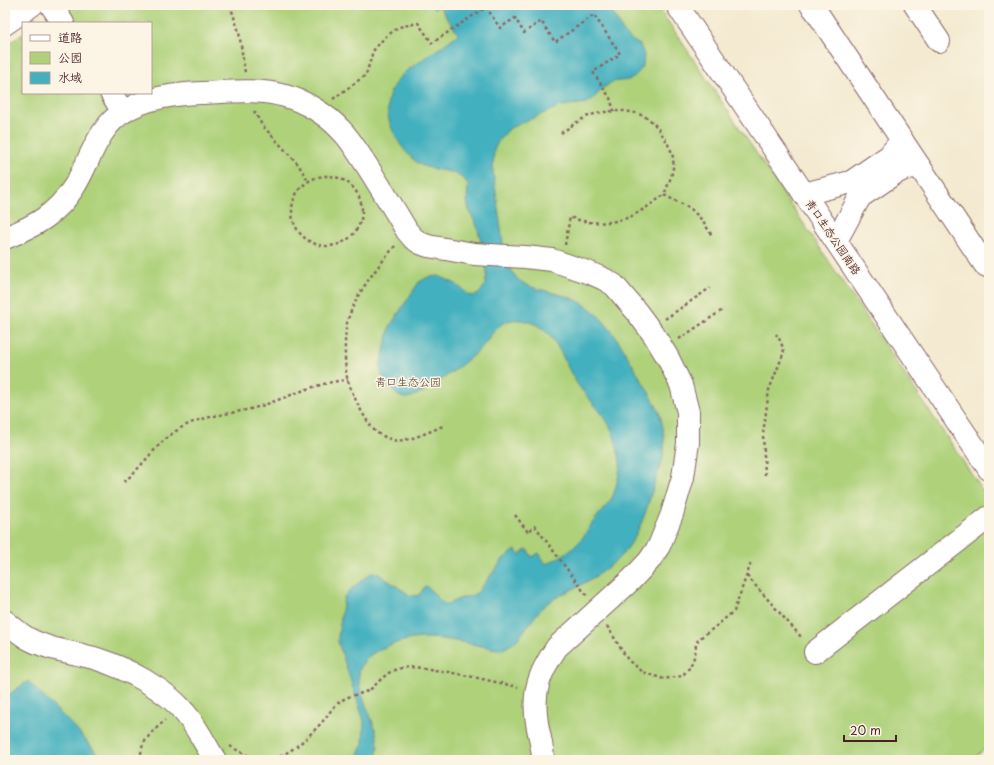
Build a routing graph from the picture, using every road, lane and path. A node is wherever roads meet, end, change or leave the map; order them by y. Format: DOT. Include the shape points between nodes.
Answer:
graph roads {
  1 [pos="51,5"];
  2 [pos="677,5"];
  3 [pos="811,5"];
  4 [pos="915,5"];
  5 [pos="29,6"];
  6 [pos="62,22"];
  7 [pos="5,24"];
  8 [pos="938,41"];
  9 [pos="112,94"];
  10 [pos="317,111"];
  11 [pos="614,111"];
  12 [pos="123,112"];
  13 [pos="561,133"];
  14 [pos="902,140"];
  15 [pos="919,166"];
  16 [pos="340,178"];
  17 [pos="804,194"];
  18 [pos="664,195"];
  19 [pos="408,231"];
  20 [pos="712,236"];
  21 [pos="5,238"];
  22 [pos="836,241"];
  23 [pos="563,264"];
  24 [pos="989,267"];
  25 [pos="710,288"];
  26 [pos="724,309"];
  27 [pos="649,329"];
  28 [pos="776,334"];
  29 [pos="663,350"];
  30 [pos="348,380"];
  31 [pos="445,425"];
  32 [pos="989,469"];
  33 [pos="765,475"];
  34 [pos="124,482"];
  35 [pos="515,515"];
  36 [pos="989,517"];
  37 [pos="751,563"];
  38 [pos="747,576"];
  39 [pos="582,590"];
  40 [pos="597,610"];
  41 [pos="5,621"];
  42 [pos="814,652"];
  43 [pos="536,692"];
  44 [pos="178,706"];
  45 [pos="220,752"];
  46 [pos="142,760"];
  47 [pos="543,760"];
  1 -- 6 [label="street"];
  2 -- 17 [label="street, 青口生态公园南路"];
  3 -- 14 [label="street"];
  4 -- 8 [label="street"];
  5 -- 7 [label="street"];
  9 -- 12 [label="street"];
  10 -- 11 [label="path" via="366,75 372,51 399,27 418,23 432,44 486,7 500,28 515,18 524,32 541,21 555,42 594,15 620,54 593,72 610,98"];
  10 -- 12 [label="street" via="285,96 252,92 175,96 138,103"];
  10 -- 19 [label="street" via="334,123 355,148"];
  11 -- 13 [label="path" via="589,115"];
  11 -- 18 [label="path" via="646,116 657,127 671,150 674,158 673,171"];
  12 -- 21 [label="street" via="102,133 62,203 49,216"];
  14 -- 15 [label="street"];
  14 -- 17 [label="street" via="889,156 851,182"];
  15 -- 22 [label="street" via="894,174 860,198"];
  15 -- 24 [label="street" via="985,265"];
  16 -- 16 [label="path" via="359,196 362,214 360,223 356,231 343,242 335,246 316,245 301,235 296,227 292,219 293,200 304,184 312,179 321,176"];
  17 -- 22 [label="street, 青口生态公园南路"];
  18 -- 20 [label="path" via="690,208 703,221"];
  18 -- 23 [label="path" via="625,219 598,223 570,216"];
  19 -- 23 [label="street" via="413,238 428,246 474,254 538,258"];
  19 -- 30 [label="path" via="376,268 350,314 346,326 345,350"];
  22 -- 32 [label="street, 青口生态公园南路"];
  23 -- 27 [label="street" via="614,285"];
  25 -- 27 [label="path"];
  26 -- 29 [label="path"];
  27 -- 29 [label="street"];
  28 -- 33 [label="path" via="784,352 769,390 763,434"];
  29 -- 40 [label="street" via="682,385 688,412 688,443 683,477 659,546 631,580"];
  30 -- 31 [label="path" via="369,423 381,435 398,440"];
  30 -- 34 [label="path" via="321,384 254,408 191,422 162,442"];
  35 -- 39 [label="path" via="528,532 535,526"];
  36 -- 42 [label="street"];
  37 -- 38 [label="path"];
  38 -- 40 [label="path" via="734,611 700,638 696,643 690,667 682,676 670,679 642,672 632,664"];
  38 -- 42 [label="path"];
  40 -- 43 [label="street" via="556,647 548,659"];
  41 -- 44 [label="street" via="28,638 118,667 150,684"];
  43 -- 45 [label="path" via="455,673 413,667 401,668 380,678 367,691 341,701 315,730 276,758 258,759"];
  43 -- 47 [label="street" via="537,723"];
  44 -- 45 [label="street"];
  44 -- 46 [label="path" via="143,742"];
}
